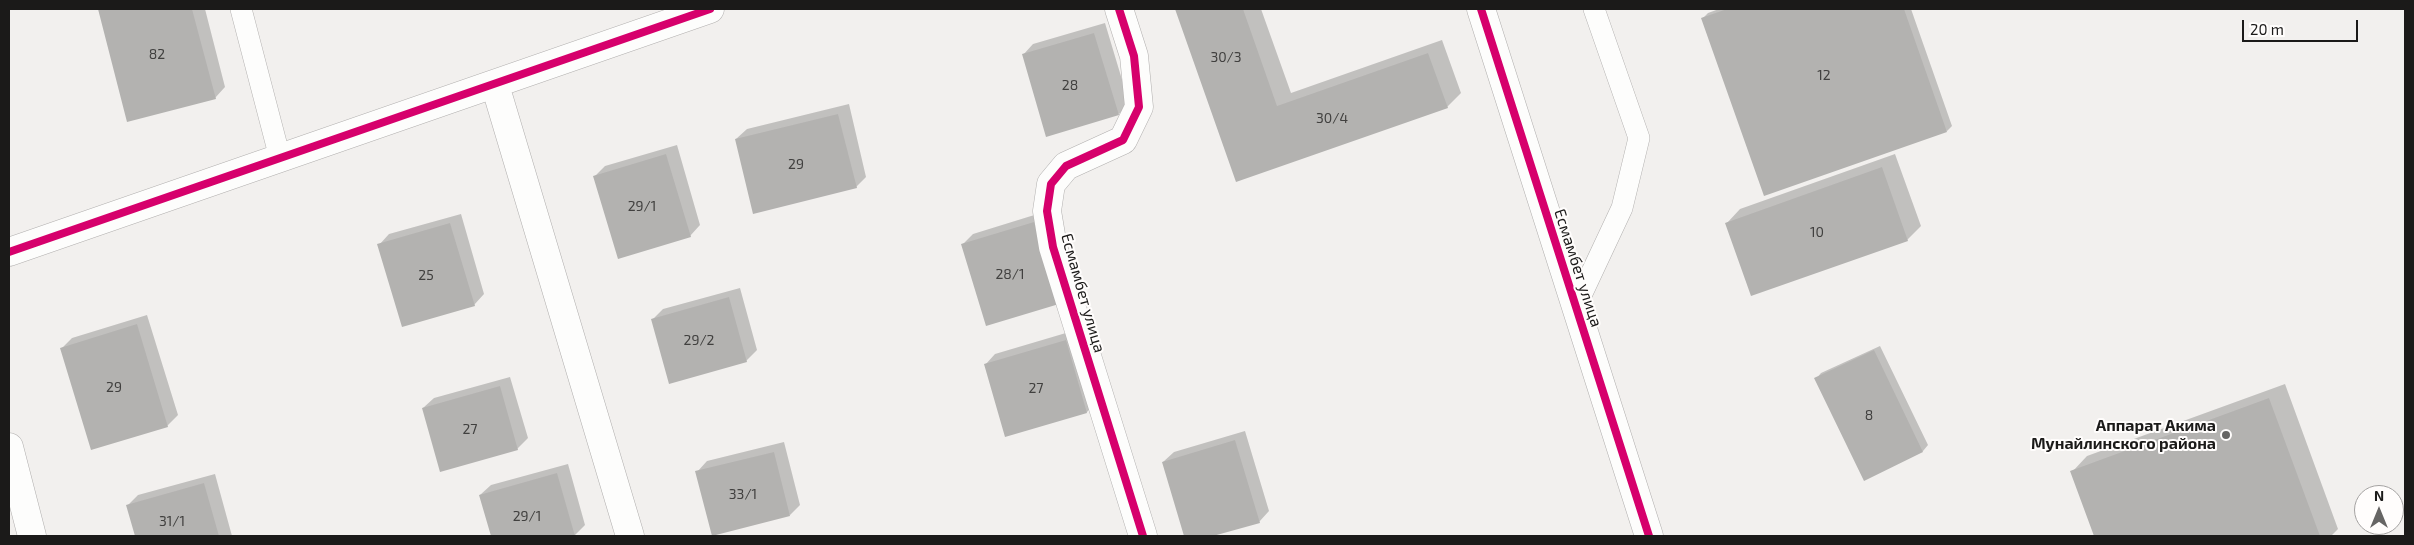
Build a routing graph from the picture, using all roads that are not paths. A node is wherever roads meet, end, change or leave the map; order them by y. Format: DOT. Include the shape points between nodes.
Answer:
graph roads {
  1 [pos="241,9"];
  2 [pos="710,9"];
  3 [pos="1119,9"];
  4 [pos="1481,9"];
  5 [pos="1594,9"];
  6 [pos="495,85"];
  7 [pos="280,158"];
  8 [pos="9,252"];
  9 [pos="1576,306"];
  10 [pos="9,447"];
  11 [pos="32,536"];
  12 [pos="630,536"];
  13 [pos="1143,536"];
  14 [pos="1649,536"];
  1 -- 7 [label="lane"];
  2 -- 6 [label="street"];
  3 -- 13 [label="street, Есмамбет улица" via="1134,56 1139,107 1123,140 1066,166 1051,184 1047,211 1053,247"];
  4 -- 9 [label="street, Есмамбет улица"];
  5 -- 9 [label="lane" via="1639,138 1622,208"];
  6 -- 7 [label="street"];
  6 -- 12 [label="street"];
  7 -- 8 [label="street"];
  9 -- 14 [label="street, Есмамбет улица"];
  10 -- 11 [label="street"];
}
